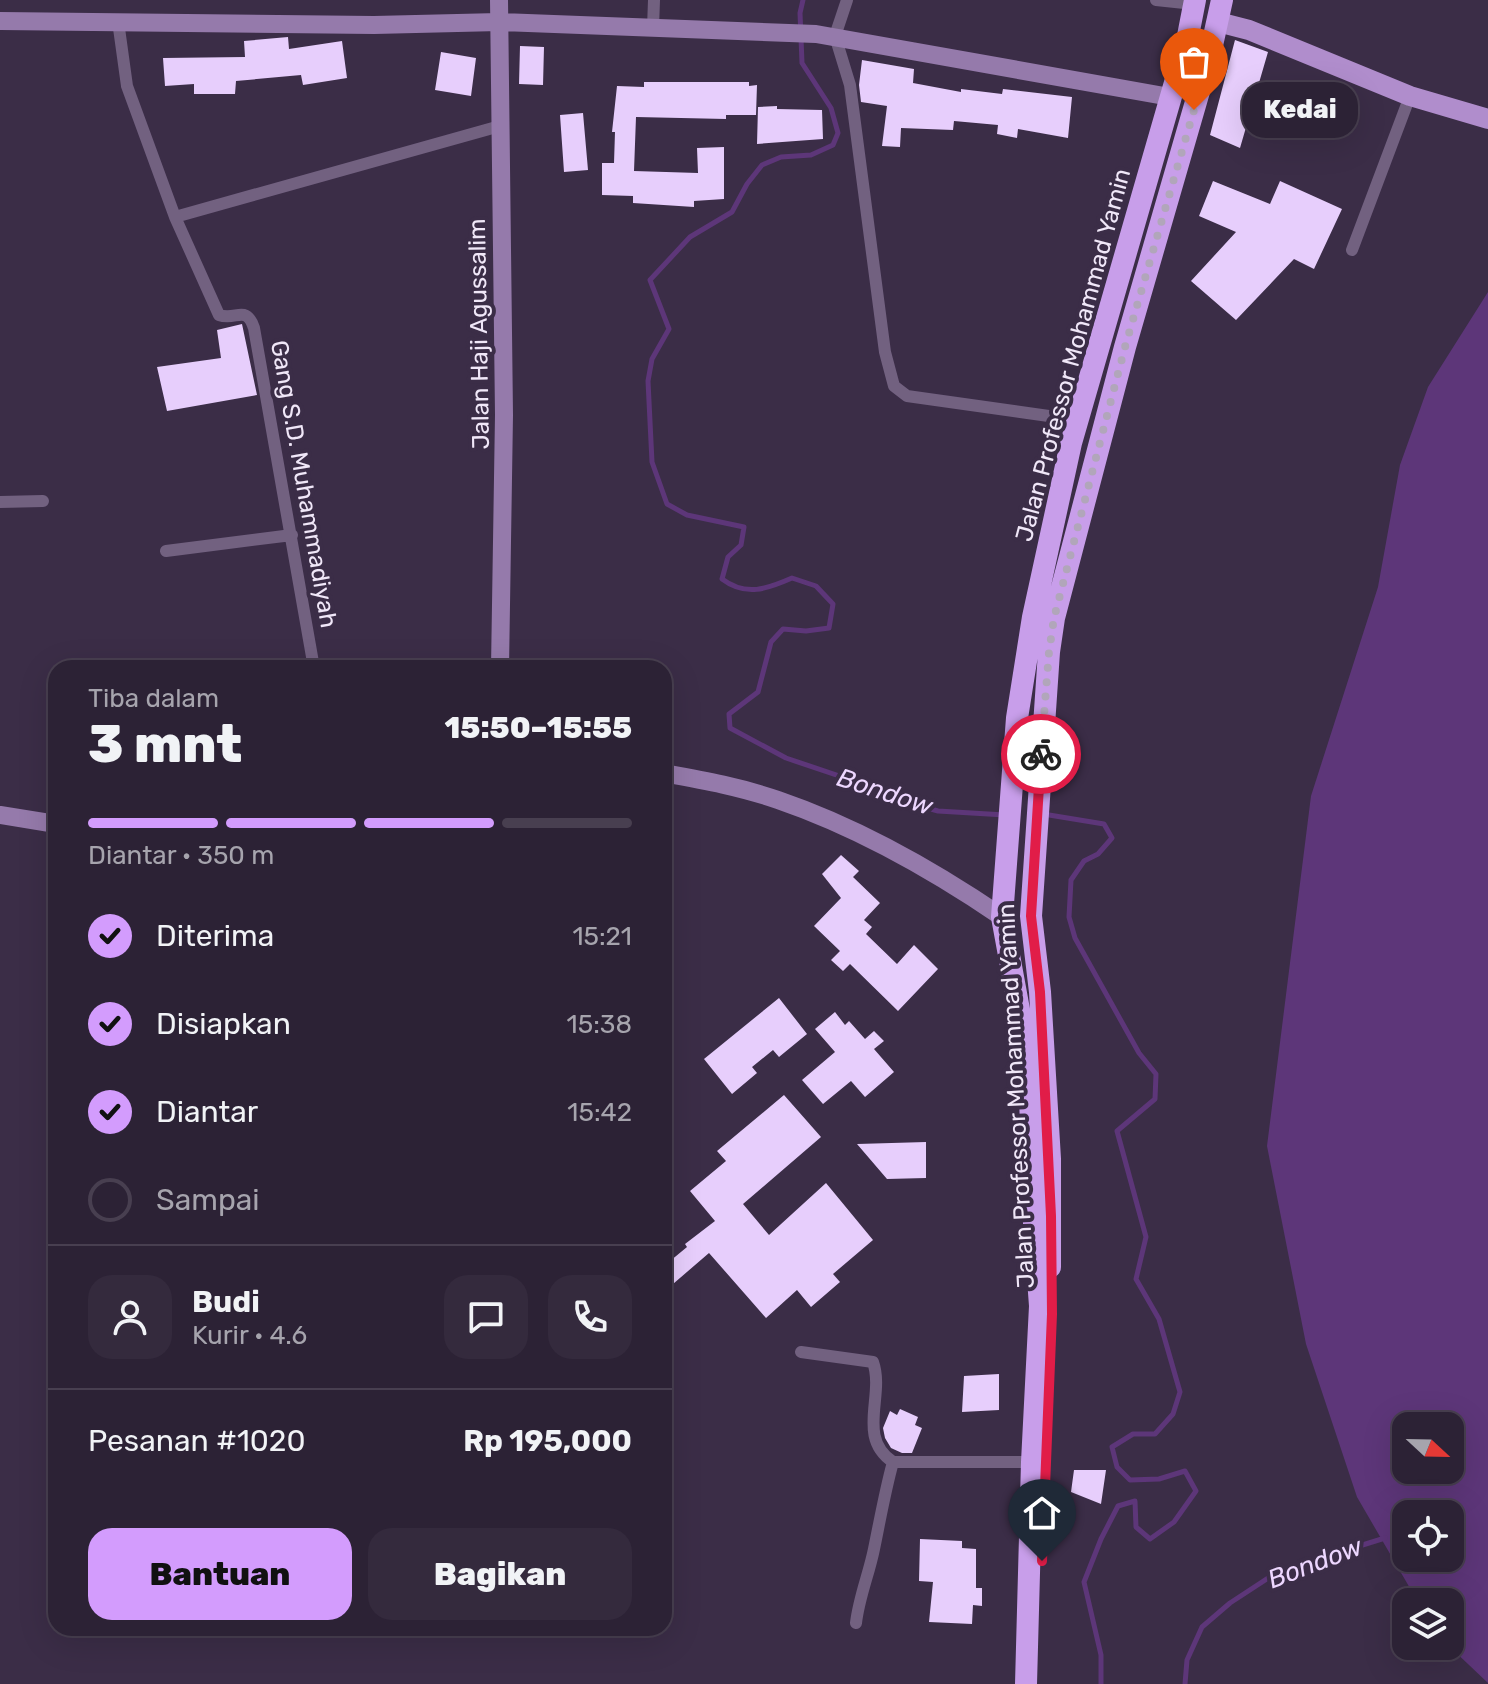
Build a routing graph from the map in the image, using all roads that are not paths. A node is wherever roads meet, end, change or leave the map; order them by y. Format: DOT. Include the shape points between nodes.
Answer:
graph roads {
  1 [pos="499,0"];
  2 [pos="654,0"];
  3 [pos="847,0"];
  4 [pos="1156,0"];
  5 [pos="1195,2"];
  6 [pos="1220,11"];
  7 [pos="0,21"];
  8 [pos="118,21"];
  9 [pos="499,22"];
  10 [pos="653,28"];
  11 [pos="835,36"];
  12 [pos="1410,96"];
  13 [pos="1170,97"];
  14 [pos="1488,119"];
  15 [pos="500,126"];
  16 [pos="175,217"];
  17 [pos="1352,250"];
  18 [pos="1101,342"];
  19 [pos="1125,347"];
  20 [pos="1077,420"];
  21 [pos="43,501"];
  22 [pos="0,502"];
  23 [pos="292,535"];
  24 [pos="166,551"];
  25 [pos="313,660"];
  26 [pos="500,660"];
  27 [pos="672,775"];
  28 [pos="0,815"];
  29 [pos="48,823"];
  30 [pos="1005,884"];
  31 [pos="967,894"];
  32 [pos="1002,917"];
  33 [pos="801,1352"];
  34 [pos="893,1462"];
  35 [pos="1032,1462"];
  36 [pos="856,1623"];
  37 [pos="1026,1684"];
  38 [pos="1038,1684"];
  1 -- 9 [label="street, Jalan Haji Agussalim"];
  2 -- 10 [label="street"];
  3 -- 11 [label="street"];
  4 -- 5 [label="street"];
  5 -- 13 [label="highway, Jalan Professor Mohammad Yamin"];
  6 -- 12 [label="main road" via="1249,30"];
  6 -- 19 [label="highway, Jalan Professor Mohammad Yamin"];
  7 -- 8 [label="street"];
  8 -- 9 [label="street"];
  8 -- 16 [label="street, Gang S.D. Muhammadiyah" via="127,86"];
  9 -- 10 [label="street"];
  9 -- 15 [label="street, Jalan Haji Agussalim"];
  10 -- 11 [label="street"];
  11 -- 13 [label="street"];
  11 -- 20 [label="street" via="850,85 894,386 907,396"];
  12 -- 14 [label="main road"];
  12 -- 17 [label="street"];
  13 -- 18 [label="highway, Jalan Professor Mohammad Yamin"];
  15 -- 16 [label="street"];
  15 -- 26 [label="street, Jalan Haji Agussalim"];
  16 -- 23 [label="street, Gang S.D. Muhammadiyah" via="219,315 251,318"];
  18 -- 19 [label="highway"];
  18 -- 20 [label="highway, Jalan Professor Mohammad Yamin"];
  19 -- 38 [label="highway, Jalan Professor Mohammad Yamin" via="1054,618 1033,854 1031,916 1049,1147 1052,1314"];
  20 -- 30 [label="highway, Jalan Professor Mohammad Yamin" via="1033,617 1017,718"];
  21 -- 22 [label="street"];
  23 -- 24 [label="street"];
  23 -- 25 [label="street, Gang S.D. Muhammadiyah"];
  27 -- 31 [label="street" via="777,799 873,841"];
  28 -- 29 [label="street"];
  30 -- 31 [label="street"];
  30 -- 32 [label="highway, Jalan Professor Mohammad Yamin"];
  31 -- 32 [label="street"];
  32 -- 35 [label="highway, Jalan Professor Mohammad Yamin" via="1030,1096 1040,1306"];
  33 -- 34 [label="street" via="873,1362 874,1439"];
  34 -- 35 [label="street"];
  34 -- 36 [label="street"];
  35 -- 37 [label="highway, Jalan Professor Mohammad Yamin"];
}
